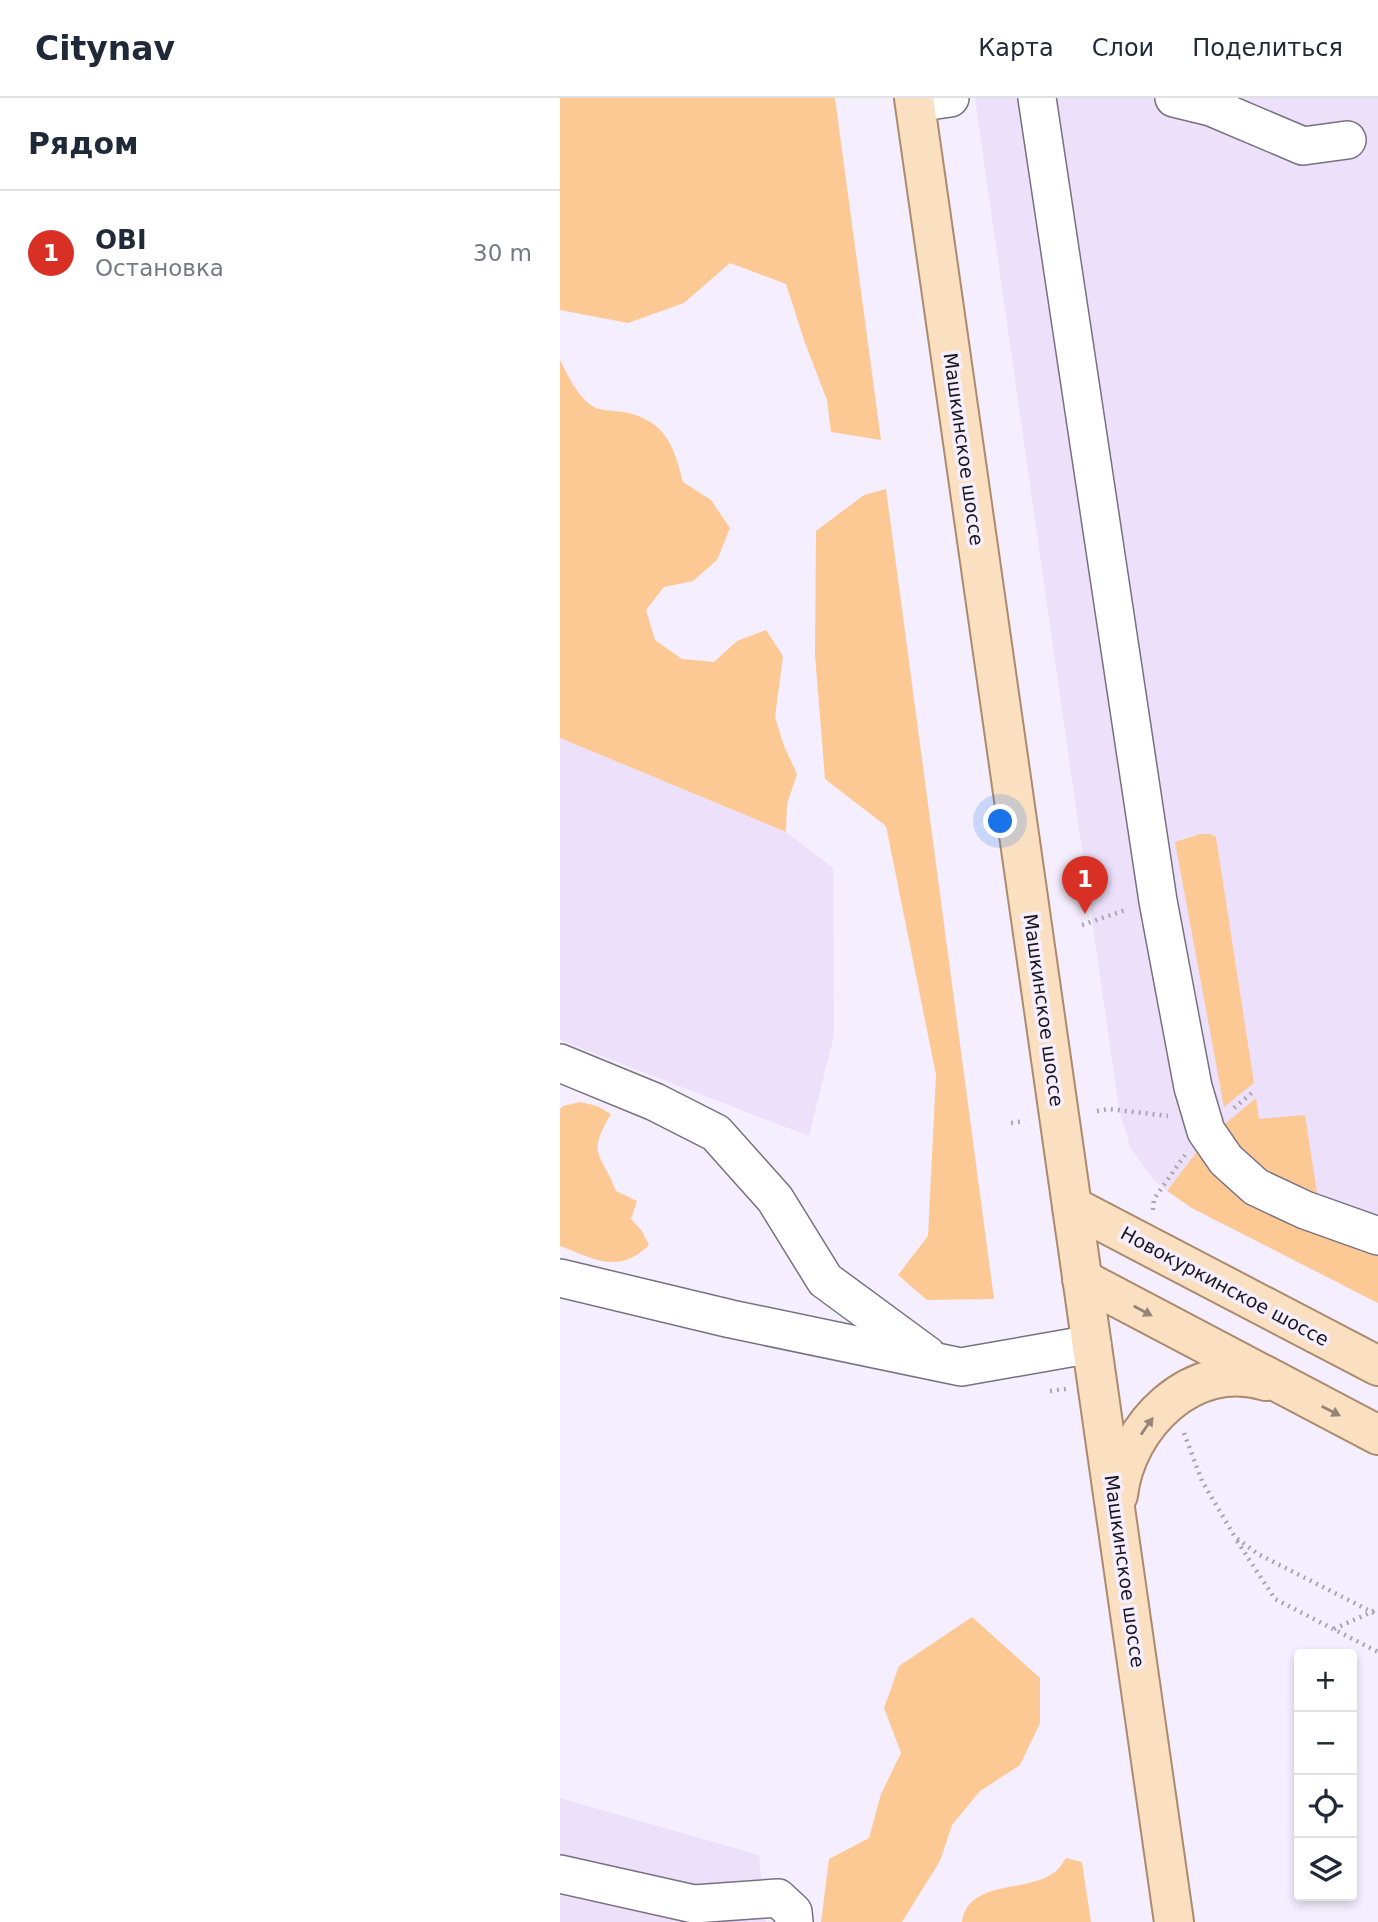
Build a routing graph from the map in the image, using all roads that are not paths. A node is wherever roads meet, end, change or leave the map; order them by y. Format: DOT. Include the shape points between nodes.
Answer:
graph roads {
  1 [pos="1037,98"];
  2 [pos="1174,98"];
  3 [pos="926,100"];
  4 [pos="1347,140"];
  5 [pos="560,1063"];
  6 [pos="1072,1206"];
  7 [pos="1378,1236"];
  8 [pos="560,1278"];
  9 [pos="1082,1279"];
  10 [pos="1092,1343"];
  11 [pos="936,1362"];
  12 [pos="1378,1366"];
  13 [pos="1285,1387"];
  14 [pos="1378,1435"];
  15 [pos="1116,1511"];
  16 [pos="560,1874"];
  17 [pos="794,1917"];
  18 [pos="1174,1922"];
  1 -- 7 [label="lane" via="1158,901 1194,1087 1196,1136 1206,1131 1226,1160 1256,1187"];
  2 -- 4 [label="lane" via="1211,107 1303,146"];
  3 -- 6 [label="main road, Машкинское шоссе"];
  5 -- 11 [label="lane" via="716,1133 775,1199 825,1280"];
  6 -- 9 [label="main road, Машкинское шоссе"];
  6 -- 12 [label="main road, Новокуркинское шоссе"];
  8 -- 11 [label="lane"];
  9 -- 10 [label="main road, Машкинское шоссе"];
  9 -- 13 [label="main road, one-way"];
  10 -- 11 [label="lane" via="961,1367"];
  10 -- 15 [label="main road, Машкинское шоссе"];
  13 -- 14 [label="main road, one-way"];
  15 -- 13 [label="main road, one-way" via="1120,1476 1141,1434 1169,1400 1222,1378 1241,1377"];
  15 -- 18 [label="main road, Машкинское шоссе"];
  16 -- 17 [label="lane" via="694,1904 778,1898"];
}
